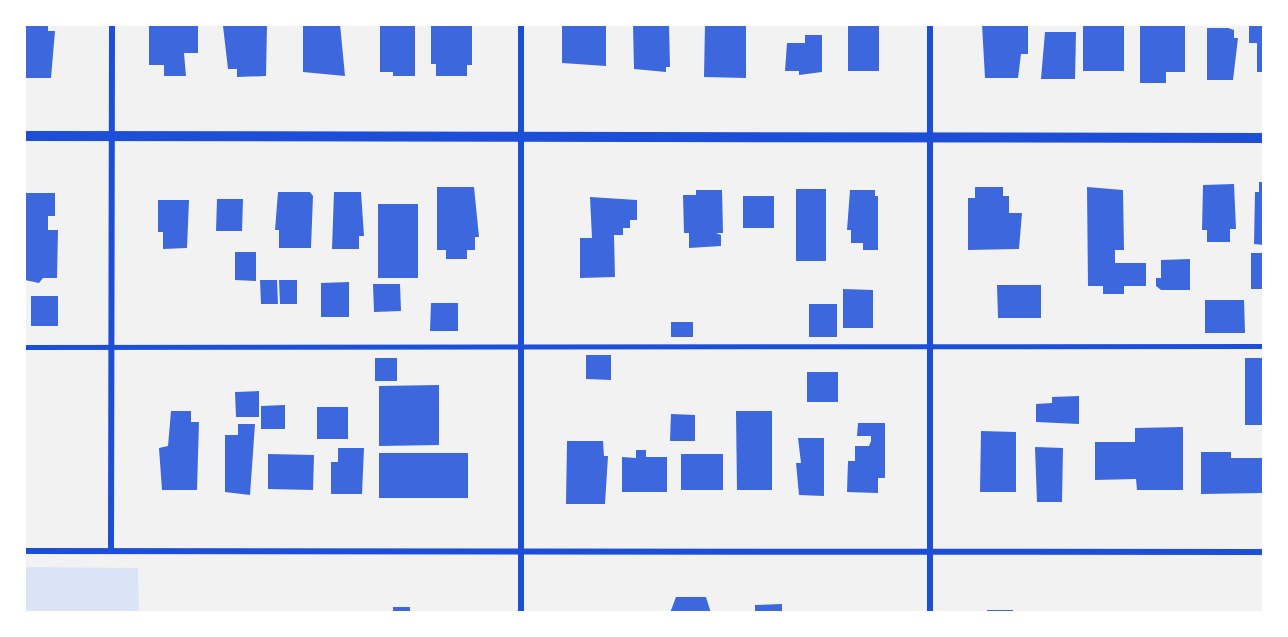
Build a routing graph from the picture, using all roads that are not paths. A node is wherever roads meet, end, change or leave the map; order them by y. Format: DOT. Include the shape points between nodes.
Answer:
graph roads {
  1 [pos="112,24"];
  2 [pos="521,24"];
  3 [pos="930,24"];
  4 [pos="24,136"];
  5 [pos="112,136"];
  6 [pos="520,136"];
  7 [pos="930,138"];
  8 [pos="1264,138"];
  9 [pos="929,346"];
  10 [pos="1264,346"];
  11 [pos="24,347"];
  12 [pos="112,347"];
  13 [pos="520,348"];
  14 [pos="24,551"];
  15 [pos="111,551"];
  16 [pos="930,552"];
  17 [pos="1264,552"];
  18 [pos="522,553"];
  19 [pos="521,613"];
  20 [pos="930,613"];
  1 -- 5 [label="street"];
  2 -- 6 [label="street"];
  3 -- 7 [label="street"];
  4 -- 5 [label="street"];
  5 -- 6 [label="street"];
  5 -- 12 [label="street"];
  6 -- 7 [label="street"];
  6 -- 13 [label="street"];
  7 -- 8 [label="street"];
  7 -- 9 [label="street"];
  9 -- 10 [label="lane"];
  9 -- 13 [label="lane"];
  9 -- 16 [label="street"];
  11 -- 12 [label="lane"];
  12 -- 13 [label="lane"];
  12 -- 15 [label="street"];
  13 -- 18 [label="street"];
  14 -- 15 [label="street"];
  15 -- 18 [label="street"];
  16 -- 17 [label="street"];
  16 -- 18 [label="street"];
  16 -- 20 [label="street"];
  18 -- 19 [label="street"];
}
